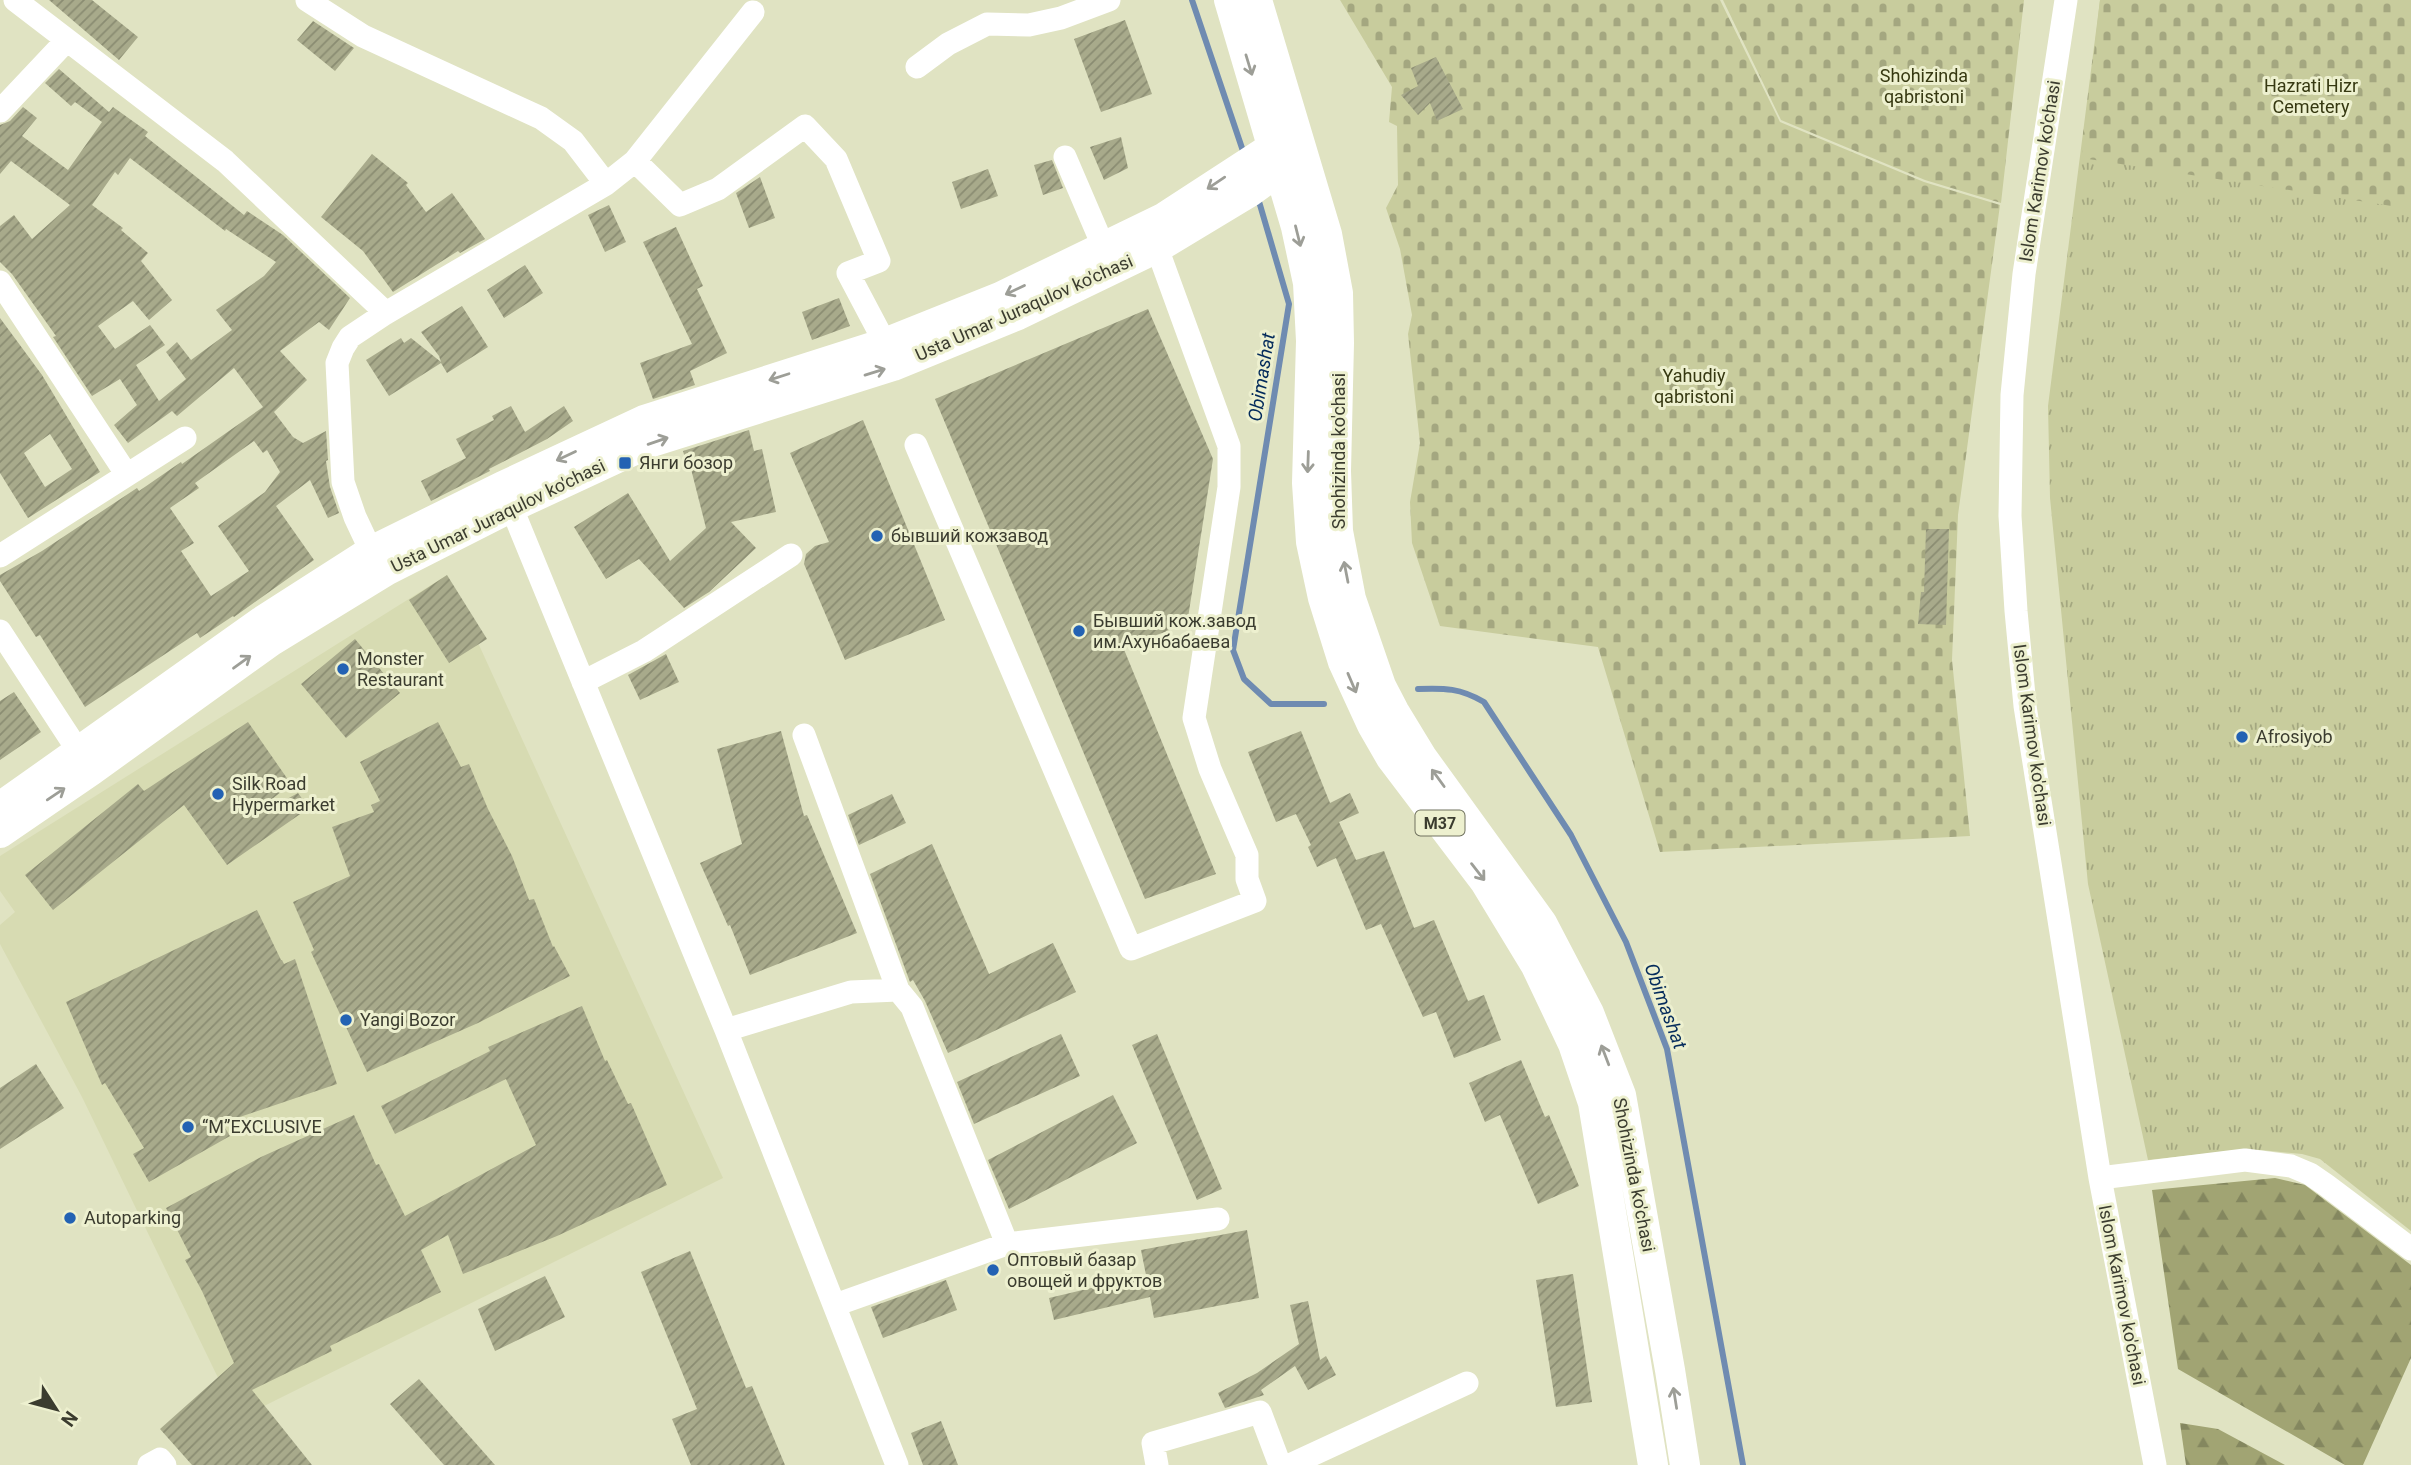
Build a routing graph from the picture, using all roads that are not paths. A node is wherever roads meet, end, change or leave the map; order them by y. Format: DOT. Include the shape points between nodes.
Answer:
graph roads {
  1 [pos="15,0"];
  2 [pos="307,0"];
  3 [pos="1109,0"];
  4 [pos="1229,0"];
  5 [pos="1257,0"];
  6 [pos="2066,0"];
  7 [pos="753,12"];
  8 [pos="67,40"];
  9 [pos="918,67"];
  10 [pos="0,111"];
  11 [pos="1288,152"];
  12 [pos="1065,157"];
  13 [pos="635,161"];
  14 [pos="606,184"];
  15 [pos="1104,248"];
  16 [pos="1157,248"];
  17 [pos="0,282"];
  18 [pos="386,313"];
  19 [pos="885,343"];
  20 [pos="185,438"];
  21 [pos="916,445"];
  22 [pos="127,475"];
  23 [pos="507,497"];
  24 [pos="371,551"];
  25 [pos="791,555"];
  26 [pos="0,556"];
  27 [pos="0,631"];
  28 [pos="583,682"];
  29 [pos="804,735"];
  30 [pos="79,752"];
  31 [pos="0,807"];
  32 [pos="0,833"];
  33 [pos="898,990"];
  34 [pos="726,1030"];
  35 [pos="2099,1178"];
  36 [pos="1218,1219"];
  37 [pos="1007,1244"];
  38 [pos="2411,1249"];
  39 [pos="835,1305"];
  40 [pos="1467,1383"];
  41 [pos="149,1465"];
  42 [pos="164,1465"];
  43 [pos="897,1465"];
  44 [pos="1157,1465"];
  45 [pos="1280,1465"];
  46 [pos="1290,1465"];
  47 [pos="1653,1465"];
  48 [pos="1685,1465"];
  49 [pos="2154,1465"];
  1 -- 8 [label="street"];
  2 -- 14 [label="street" via="363,36 541,118 573,141"];
  3 -- 9 [label="street" via="1061,18 987,24 948,44"];
  4 -- 11 [label="main road, Shohizinda ko'chasi, one-way"];
  5 -- 11 [label="main road, Shohizinda ko'chasi"];
  6 -- 35 [label="street, Islom Karimov ko'chasi" via="2024,274 2012,395 2010,516 2025,706"];
  7 -- 13 [label="street"];
  8 -- 10 [label="street"];
  8 -- 18 [label="street" via="225,161"];
  11 -- 15 [label="main road, Usta Umar Juraqulov ko'chasi, one-way"];
  11 -- 16 [label="main road, Usta Umar Juraqulov ko'chasi" via="1250,192"];
  11 -- 47 [label="main road, Shohizinda ko'chasi / M37, one-way" via="1308,283 1307,483 1311,542 1323,598 1343,662 1372,725 1391,758 1485,881 1536,966 1573,1044 1593,1103"];
  48 -- 11 [label="main road, Shohizinda ko'chasi / M37, one-way" via="1620,1095 1589,1013 1542,923 1394,711 1351,599 1338,531 1338,293 1327,234"];
  12 -- 15 [label="street"];
  13 -- 14 [label="street"];
  13 -- 19 [label="street" via="680,205 718,189 804,125 836,159 878,261 848,273"];
  14 -- 18 [label="street"];
  15 -- 19 [label="main road, Usta Umar Juraqulov ko'chasi, one-way" via="1000,297"];
  16 -- 21 [label="street" via="1229,446 1229,487 1194,718 1247,855 1247,879 1255,901 1131,949"];
  23 -- 16 [label="main road, Usta Umar Juraqulov ko'chasi, one-way" via="652,442 893,366 1018,315"];
  17 -- 22 [label="street"];
  18 -- 24 [label="street" via="350,337 337,363 343,482"];
  19 -- 23 [label="main road, Usta Umar Juraqulov ko'chasi, one-way" via="644,420"];
  20 -- 22 [label="street"];
  22 -- 26 [label="street"];
  23 -- 24 [label="main road, Usta Umar Juraqulov ko'chasi"];
  23 -- 28 [label="street"];
  32 -- 23 [label="main road, Usta Umar Juraqulov ko'chasi, one-way" via="270,642"];
  24 -- 30 [label="main road, Usta Umar Juraqulov ko'chasi" via="262,621"];
  25 -- 28 [label="street" via="643,651"];
  27 -- 30 [label="street"];
  28 -- 34 [label="street"];
  29 -- 33 [label="street"];
  30 -- 31 [label="main road, Usta Umar Juraqulov ko'chasi"];
  33 -- 34 [label="street" via="850,992"];
  33 -- 37 [label="street" via="912,1007"];
  34 -- 39 [label="street"];
  35 -- 38 [label="street" via="2245,1160 2291,1166 2326,1185"];
  35 -- 49 [label="street, Islom Karimov ko'chasi"];
  36 -- 37 [label="street"];
  37 -- 39 [label="street"];
  39 -- 43 [label="street"];
  40 -- 46 [label="street"];
  41 -- 42 [label="street" via="160,1459"];
  44 -- 45 [label="street" via="1153,1443 1260,1412"];
}
